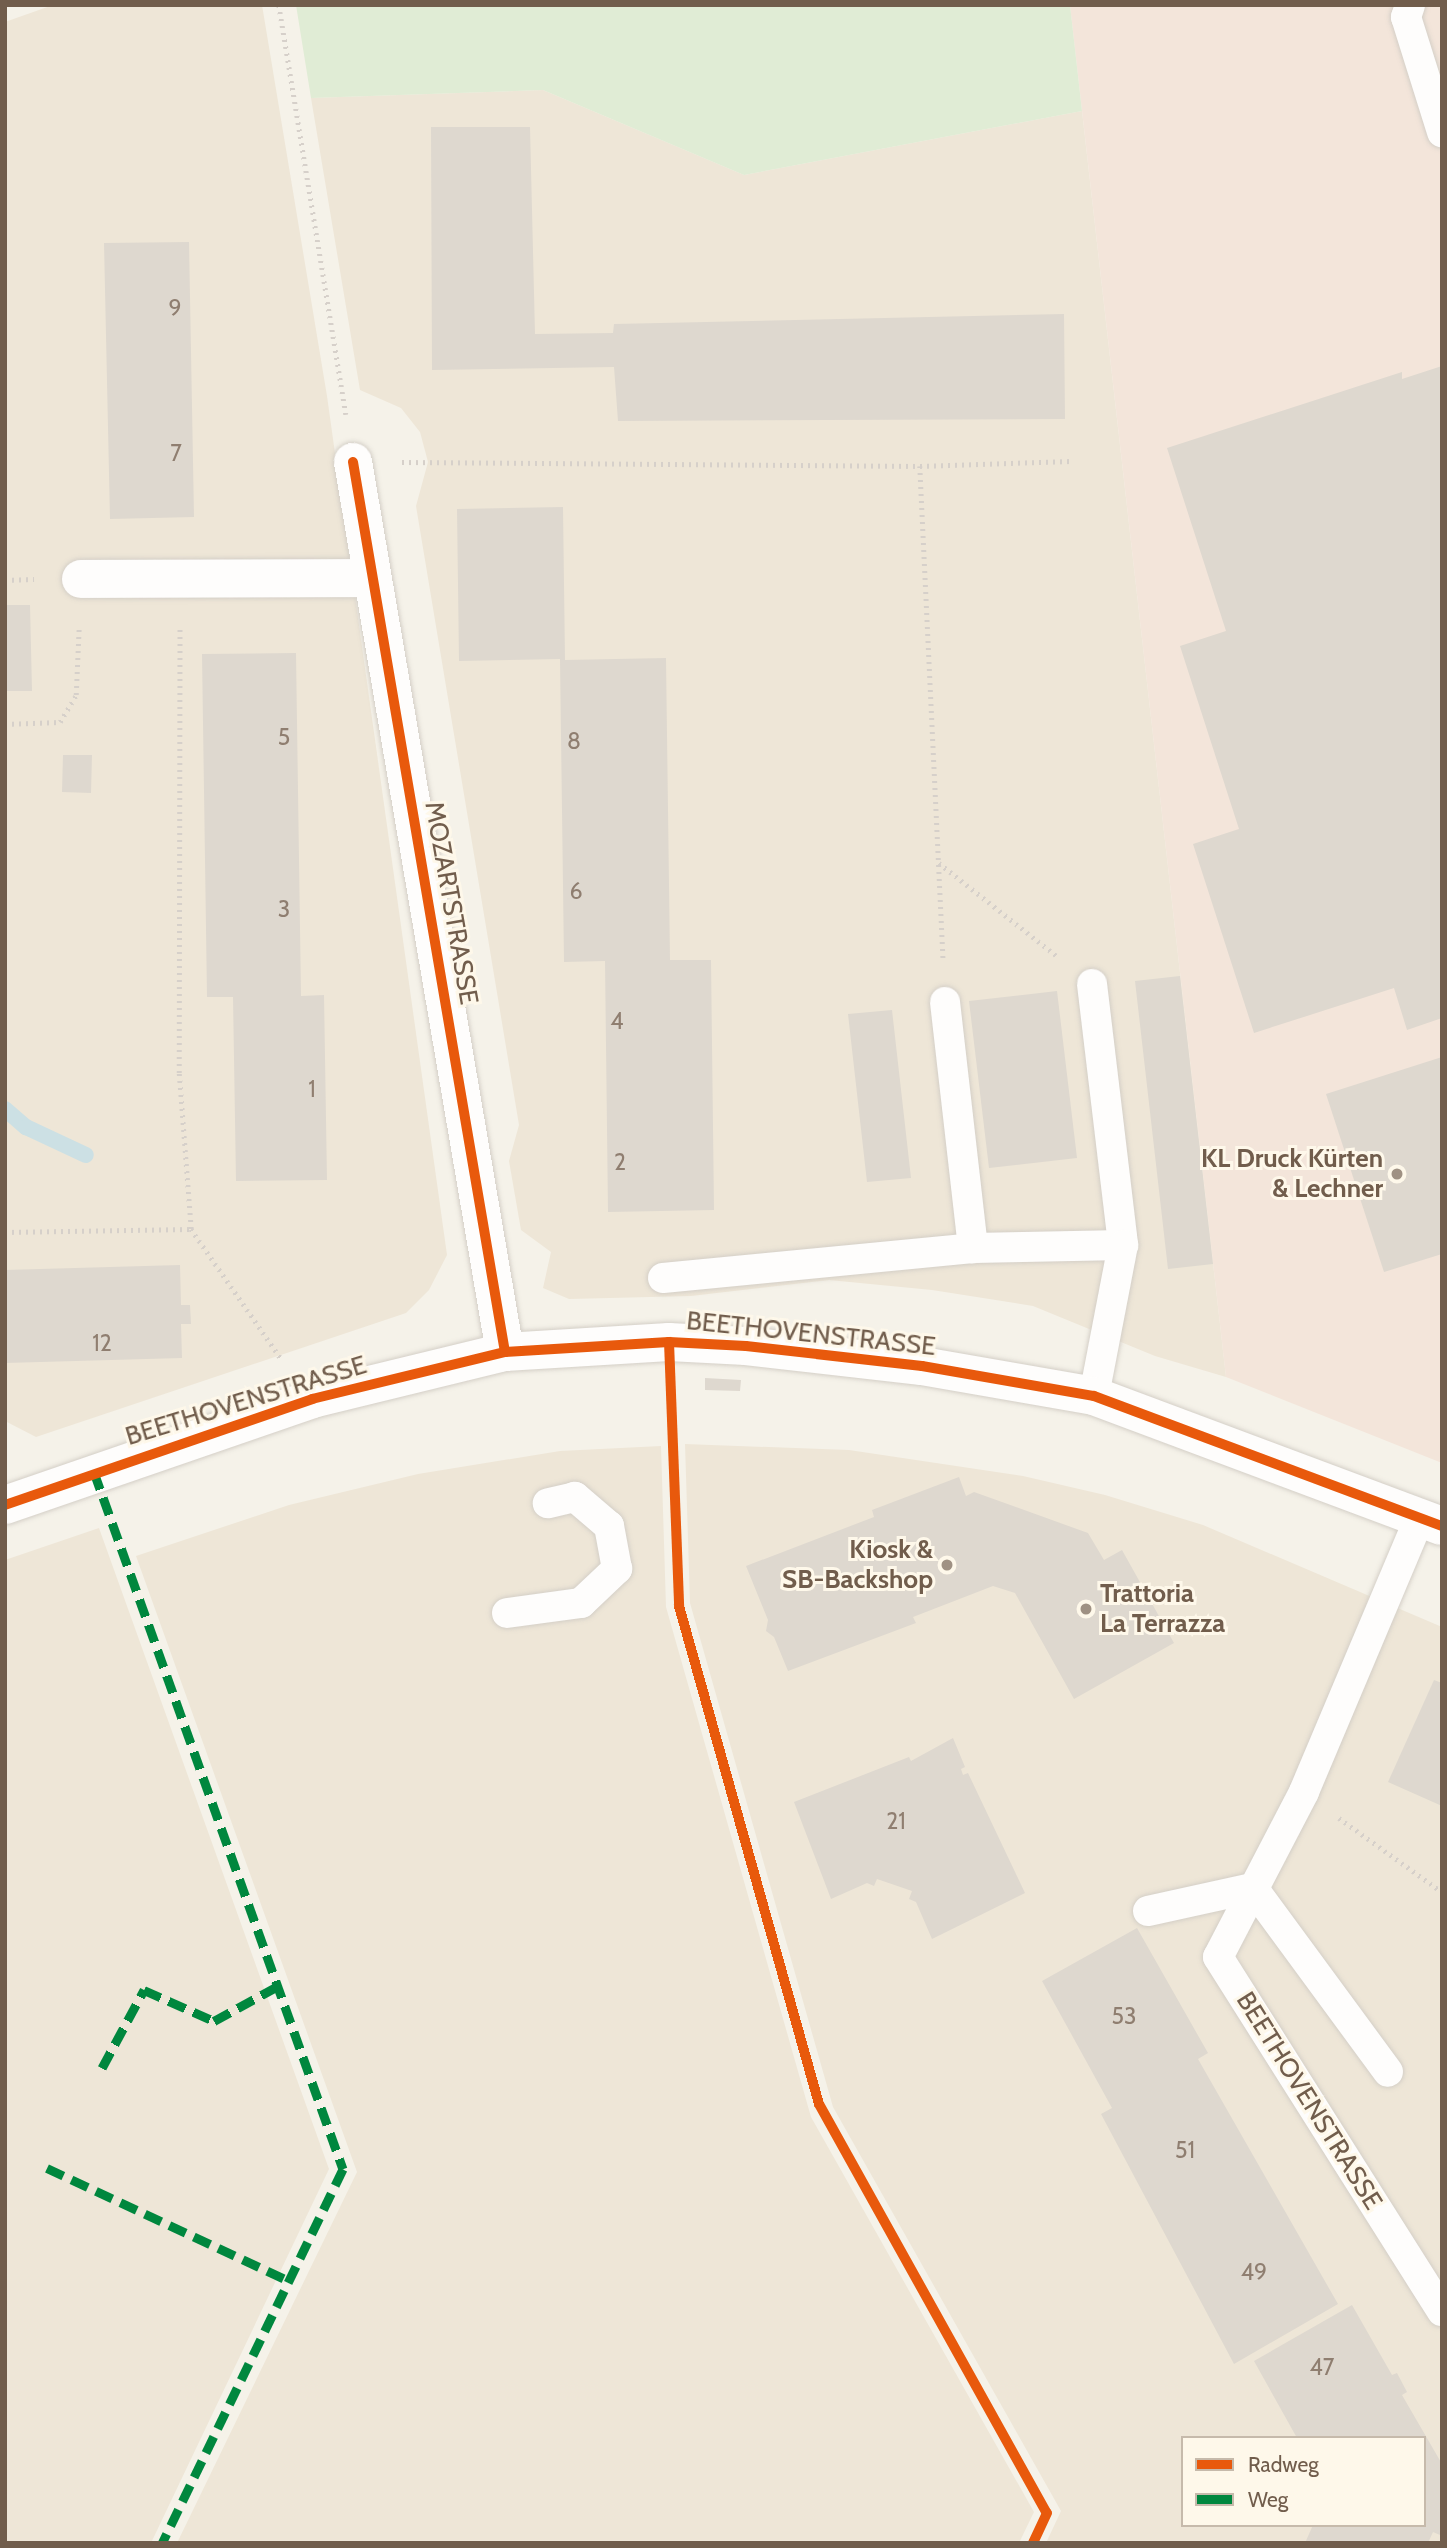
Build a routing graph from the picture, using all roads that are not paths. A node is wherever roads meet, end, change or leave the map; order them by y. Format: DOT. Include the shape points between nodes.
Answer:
graph roads {
  1 [pos="1410,5"];
  2 [pos="1442,132"];
  3 [pos="353,462"];
  4 [pos="372,578"];
  5 [pos="81,579"];
  6 [pos="1092,984"];
  7 [pos="945,1002"];
  8 [pos="1123,1245"];
  9 [pos="973,1248"];
  10 [pos="663,1278"];
  11 [pos="505,1352"];
  12 [pos="1094,1396"];
  13 [pos="548,1503"];
  14 [pos="5,1505"];
  15 [pos="1431,1521"];
  16 [pos="507,1613"];
  17 [pos="1253,1888"];
  18 [pos="1148,1911"];
  19 [pos="1388,2072"];
  20 [pos="1442,2311"];
  1 -- 2 [label="lane" via="1406,17"];
  3 -- 4 [label="street, MOZARTSTRASSE"];
  4 -- 5 [label="street"];
  4 -- 11 [label="street, MOZARTSTRASSE"];
  6 -- 8 [label="lane"];
  7 -- 9 [label="lane"];
  8 -- 9 [label="lane"];
  8 -- 12 [label="lane"];
  9 -- 10 [label="lane"];
  11 -- 12 [label="street, BEETHOVENSTRASSE" via="669,1342 746,1346 922,1366"];
  11 -- 14 [label="street, BEETHOVENSTRASSE" via="312,1399"];
  12 -- 15 [label="street, BEETHOVENSTRASSE"];
  13 -- 16 [label="lane" via="575,1497 608,1526 617,1569 581,1603"];
  15 -- 17 [label="lane, BEETHOVENSTRASSE" via="1304,1792"];
  17 -- 18 [label="lane"];
  17 -- 19 [label="lane"];
  17 -- 20 [label="lane, BEETHOVENSTRASSE" via="1218,1957"];
}
